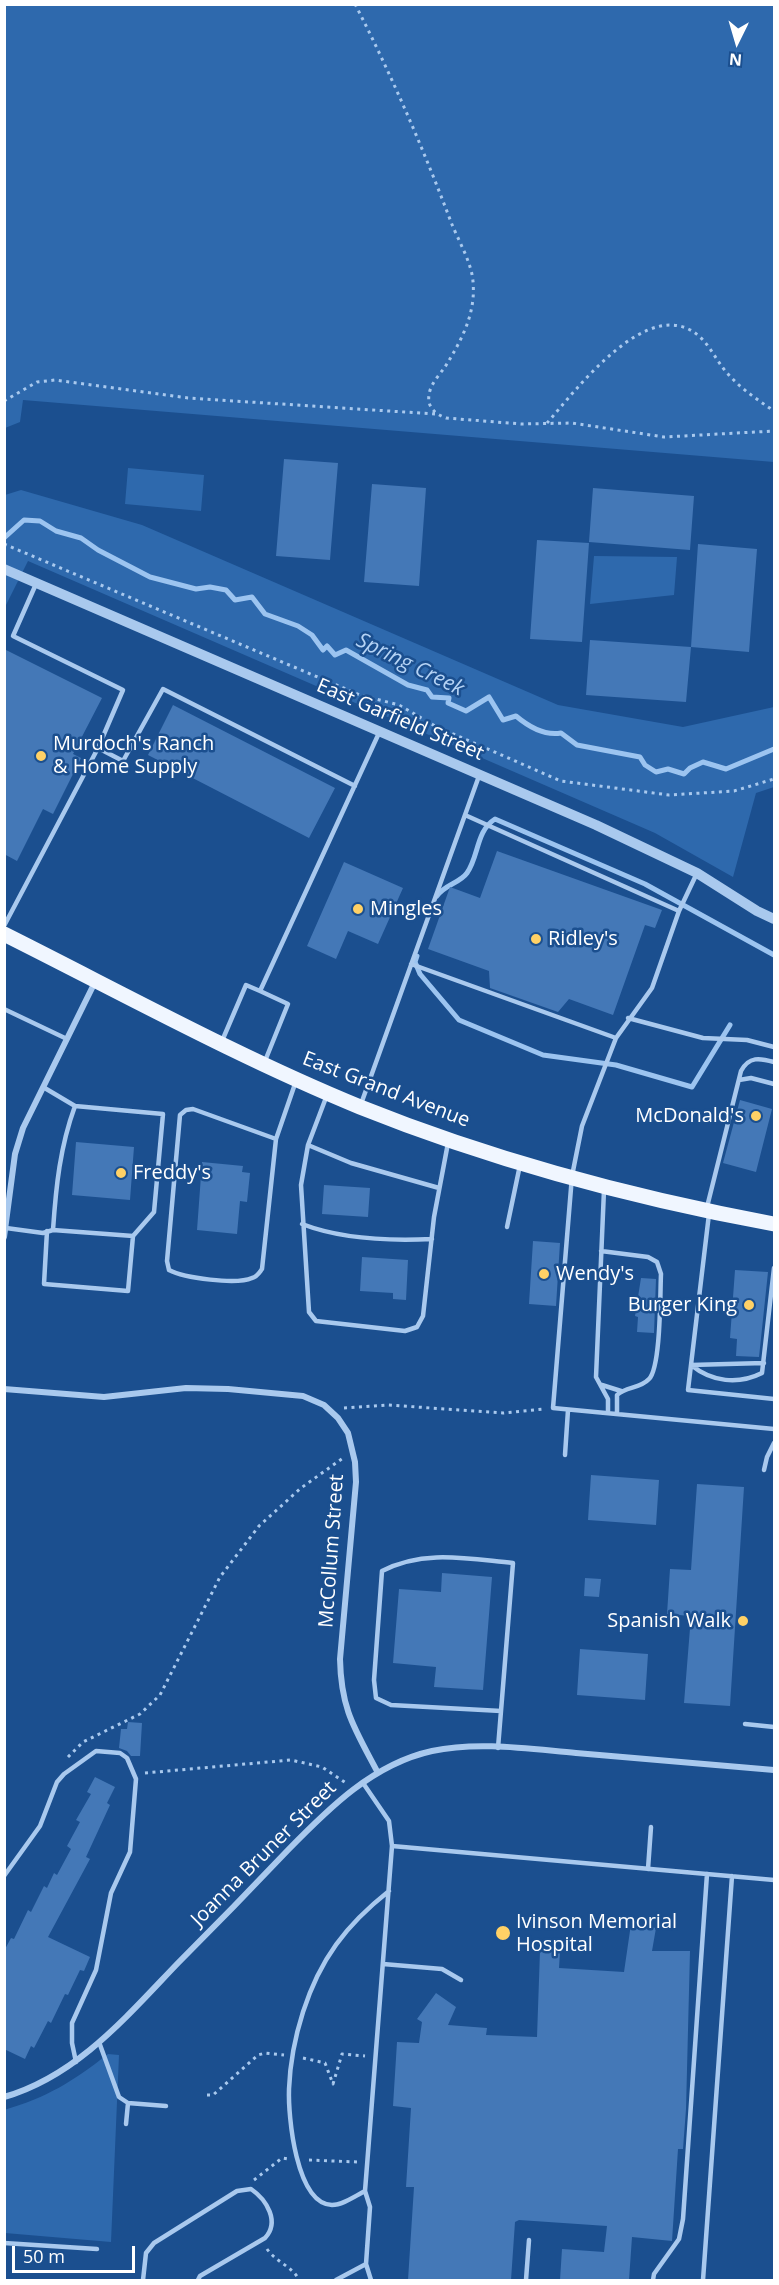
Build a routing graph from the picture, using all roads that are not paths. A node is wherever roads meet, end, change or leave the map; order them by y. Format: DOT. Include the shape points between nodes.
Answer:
graph roads {
  1 [pos="4,569"];
  2 [pos="36,582"];
  3 [pos="380,731"];
  4 [pos="99,748"];
  5 [pos="479,774"];
  6 [pos="355,786"];
  7 [pos="465,815"];
  8 [pos="697,873"];
  9 [pos="679,911"];
  10 [pos="774,918"];
  11 [pos="4,926"];
  12 [pos="4,934"];
  13 [pos="411,964"];
  14 [pos="96,980"];
  15 [pos="261,991"];
  16 [pos="4,1009"];
  17 [pos="628,1018"];
  18 [pos="616,1038"];
  19 [pos="67,1039"];
  20 [pos="221,1044"];
  21 [pos="774,1047"];
  22 [pos="774,1062"];
  23 [pos="264,1064"];
  24 [pos="297,1079"];
  25 [pos="739,1080"];
  26 [pos="774,1084"];
  27 [pos="43,1087"];
  28 [pos="328,1092"];
  29 [pos="75,1106"];
  30 [pos="360,1107"];
  31 [pos="448,1138"];
  32 [pos="276,1139"];
  33 [pos="308,1145"];
  34 [pos="521,1162"];
  35 [pos="572,1176"];
  36 [pos="604,1185"];
  37 [pos="439,1188"];
  38 [pos="708,1211"];
  39 [pos="302,1224"];
  40 [pos="774,1224"];
  41 [pos="507,1227"];
  42 [pos="6,1228"];
  43 [pos="53,1230"];
  44 [pos="47,1231"];
  45 [pos="133,1236"];
  46 [pos="4,1237"];
  47 [pos="432,1239"];
  48 [pos="601,1251"];
  49 [pos="774,1268"];
  50 [pos="764,1363"];
  51 [pos="691,1365"];
  52 [pos="602,1384"];
  53 [pos="4,1389"];
  54 [pos="621,1391"];
  55 [pos="774,1399"];
  56 [pos="568,1410"];
  57 [pos="608,1413"];
  58 [pos="617,1414"];
  59 [pos="774,1429"];
  60 [pos="774,1443"];
  61 [pos="565,1455"];
  62 [pos="765,1470"];
  63 [pos="501,1711"];
  64 [pos="745,1724"];
  65 [pos="774,1727"];
  66 [pos="498,1748"];
  67 [pos="774,1770"];
  68 [pos="378,1773"];
  69 [pos="363,1783"];
  70 [pos="651,1827"];
  71 [pos="392,1846"];
  72 [pos="648,1869"];
  73 [pos="707,1874"];
  74 [pos="4,1876"];
  75 [pos="732,1876"];
  76 [pos="774,1880"];
  77 [pos="389,1891"];
  78 [pos="383,1964"];
  79 [pos="461,1980"];
  80 [pos="99,2042"];
  81 [pos="76,2062"];
  82 [pos="4,2097"];
  83 [pos="128,2103"];
  84 [pos="166,2106"];
  85 [pos="126,2124"];
  86 [pos="365,2191"];
  87 [pos="529,2240"];
  88 [pos="4,2243"];
  89 [pos="97,2249"];
  90 [pos="366,2264"];
  91 [pos="143,2280"];
  92 [pos="198,2280"];
  93 [pos="336,2280"];
  94 [pos="371,2280"];
  95 [pos="526,2280"];
  96 [pos="653,2280"];
  97 [pos="703,2280"];
  1 -- 2 [label="street, East Garfield Street"];
  2 -- 3 [label="street, East Garfield Street"];
  2 -- 4 [label="lane" via="13,636 123,690"];
  3 -- 5 [label="street, East Garfield Street"];
  3 -- 6 [label="lane"];
  4 -- 6 [label="lane" via="123,761 163,689"];
  4 -- 11 [label="lane"];
  5 -- 7 [label="lane"];
  5 -- 8 [label="street, East Garfield Street"];
  6 -- 15 [label="lane"];
  7 -- 9 [label="lane"];
  7 -- 13 [label="lane"];
  8 -- 9 [label="lane"];
  8 -- 10 [label="street, East Garfield Street"];
  9 -- 17 [label="lane" via="652,988"];
  12 -- 14 [label="main road, East Grand Avenue"];
  13 -- 18 [label="lane"];
  13 -- 30 [label="lane"];
  14 -- 19 [label="street"];
  14 -- 20 [label="main road, East Grand Avenue"];
  15 -- 20 [label="lane" via="246,985"];
  15 -- 23 [label="lane" via="288,1004"];
  16 -- 19 [label="lane"];
  17 -- 18 [label="lane"];
  17 -- 21 [label="lane" via="703,1038 747,1040"];
  18 -- 35 [label="lane" via="582,1126"];
  19 -- 27 [label="street"];
  20 -- 23 [label="main road, East Grand Avenue"];
  22 -- 25 [label="lane" via="752,1059"];
  23 -- 24 [label="main road, East Grand Avenue"];
  24 -- 28 [label="main road, East Grand Avenue"];
  24 -- 32 [label="lane"];
  25 -- 26 [label="lane" via="751,1078"];
  25 -- 38 [label="lane"];
  27 -- 29 [label="lane"];
  27 -- 42 [label="street" via="15,1154"];
  28 -- 30 [label="main road, East Grand Avenue"];
  28 -- 33 [label="lane"];
  29 -- 43 [label="lane" via="56,1178"];
  29 -- 45 [label="lane" via="163,1114 154,1212"];
  30 -- 31 [label="main road, East Grand Avenue"];
  31 -- 34 [label="main road, East Grand Avenue"];
  31 -- 37 [label="lane"];
  32 -- 32 [label="lane" via="262,1269 255,1278 241,1281 178,1275 169,1270 180,1115 193,1109"];
  33 -- 37 [label="lane"];
  33 -- 39 [label="lane" via="301,1185"];
  34 -- 35 [label="main road, East Grand Avenue"];
  34 -- 41 [label="lane"];
  35 -- 36 [label="main road, East Grand Avenue"];
  35 -- 56 [label="lane" via="554,1408"];
  36 -- 38 [label="main road, East Grand Avenue"];
  36 -- 48 [label="lane"];
  37 -- 47 [label="lane"];
  38 -- 40 [label="main road, East Grand Avenue"];
  38 -- 51 [label="lane"];
  39 -- 47 [label="lane" via="318,1230"];
  39 -- 47 [label="lane" via="309,1312 316,1321 405,1331 417,1327 423,1316"];
  42 -- 44 [label="lane"];
  42 -- 46 [label="street"];
  43 -- 44 [label="lane"];
  43 -- 45 [label="lane"];
  44 -- 45 [label="lane" via="44,1284 128,1291"];
  48 -- 52 [label="lane" via="596,1377"];
  48 -- 54 [label="lane" via="648,1257 657,1262 661,1274 652,1377 641,1387"];
  49 -- 50 [label="lane"];
  50 -- 51 [label="lane"];
  50 -- 51 [label="lane" via="762,1373 747,1381 705,1376"];
  51 -- 55 [label="lane" via="688,1390"];
  52 -- 54 [label="lane"];
  52 -- 57 [label="lane"];
  53 -- 68 [label="street, McCollum Street" via="104,1397 186,1388 274,1392 303,1396 331,1412 348,1433 354,1450 356,1482 341,1685 350,1719"];
  54 -- 58 [label="lane" via="617,1395"];
  56 -- 57 [label="lane"];
  56 -- 61 [label="lane"];
  57 -- 58 [label="lane"];
  58 -- 59 [label="lane"];
  60 -- 62 [label="lane"];
  63 -- 63 [label="lane" via="391,1705 376,1698 382,1571 400,1562 437,1556 513,1563"];
  63 -- 66 [label="lane"];
  64 -- 65 [label="lane"];
  66 -- 67 [label="street, Joanna Bruner Street"];
  66 -- 68 [label="street, Joanna Bruner Street" via="433,1751"];
  68 -- 69 [label="street, Joanna Bruner Street"];
  69 -- 71 [label="lane" via="389,1821"];
  69 -- 80 [label="street, Joanna Bruner Street" via="310,1828"];
  70 -- 72 [label="lane"];
  71 -- 72 [label="lane"];
  71 -- 77 [label="lane"];
  72 -- 73 [label="lane"];
  73 -- 75 [label="lane"];
  73 -- 96 [label="lane" via="683,2219 678,2239"];
  74 -- 81 [label="lane" via="40,1826 57,1782 64,1774 96,1751 120,1753 128,1758 135,1774 130,1852 111,1893 96,1970 72,2023"];
  75 -- 76 [label="lane"];
  75 -- 97 [label="lane"];
  77 -- 78 [label="lane"];
  77 -- 86 [label="lane" via="361,1912 340,1935 323,1965 300,2022 289,2090 291,2130 308,2191 331,2205"];
  78 -- 79 [label="lane" via="442,1969"];
  78 -- 86 [label="lane"];
  80 -- 81 [label="street, Joanna Bruner Street"];
  80 -- 83 [label="lane" via="113,2085 119,2097"];
  81 -- 82 [label="street, Joanna Bruner Street"];
  83 -- 84 [label="lane"];
  83 -- 85 [label="lane"];
  86 -- 90 [label="lane" via="370,2207"];
  87 -- 95 [label="lane"];
  88 -- 89 [label="lane"];
  90 -- 93 [label="lane"];
  90 -- 94 [label="lane"];
  91 -- 92 [label="lane" via="146,2253 154,2243 237,2191 250,2189 260,2195 272,2220 271,2231"];
}
